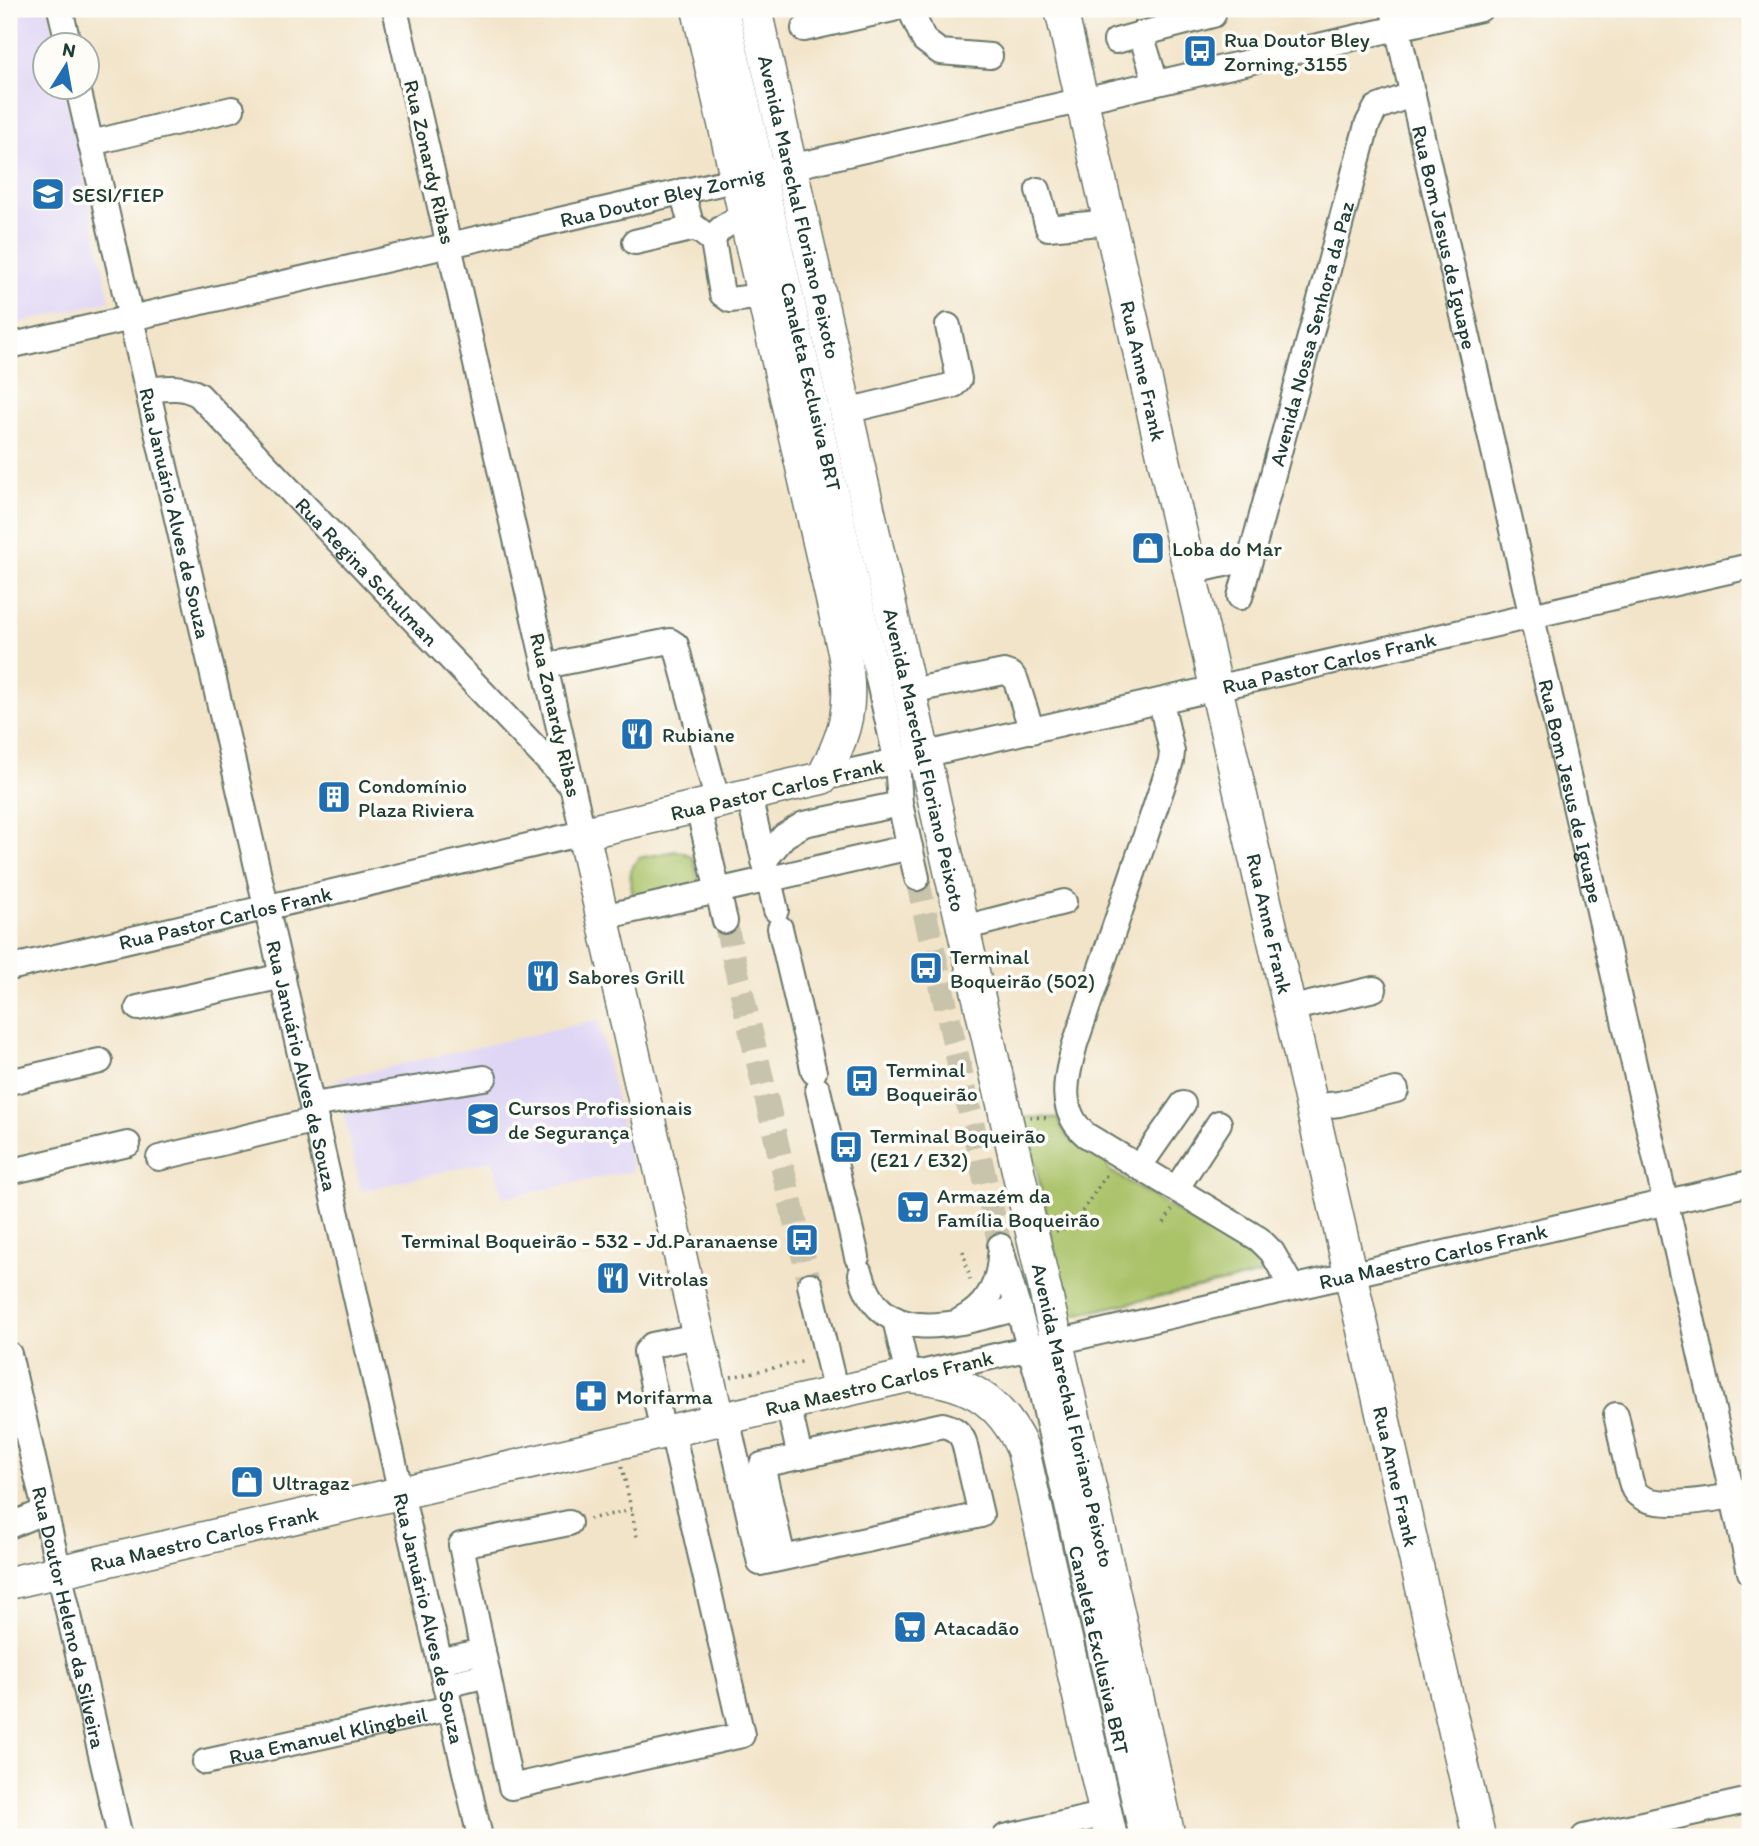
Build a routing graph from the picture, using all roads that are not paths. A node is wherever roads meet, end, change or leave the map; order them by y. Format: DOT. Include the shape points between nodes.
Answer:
graph roads {
  1 [pos="60,9"];
  2 [pos="395,9"];
  3 [pos="698,9"];
  4 [pos="726,9"];
  5 [pos="755,9"];
  6 [pos="893,9"];
  7 [pos="910,9"];
  8 [pos="1061,9"];
  9 [pos="1479,9"];
  10 [pos="1213,15"];
  11 [pos="1395,18"];
  12 [pos="804,29"];
  13 [pos="66,32"];
  14 [pos="1141,34"];
  15 [pos="1116,41"];
  16 [pos="990,56"];
  17 [pos="1156,83"];
  18 [pos="1413,94"];
  19 [pos="1082,100"];
  20 [pos="81,102"];
  21 [pos="233,109"];
  22 [pos="91,143"];
  23 [pos="764,173"];
  24 [pos="1038,190"];
  25 [pos="682,191"];
  26 [pos="745,215"];
  27 [pos="1110,222"];
  28 [pos="704,235"];
  29 [pos="635,242"];
  30 [pos="449,245"];
  31 [pos="763,296"];
  32 [pos="131,318"];
  33 [pos="948,326"];
  34 [pos="9,346"];
  35 [pos="782,376"];
  36 [pos="148,390"];
  37 [pos="846,411"];
  38 [pos="824,438"];
  39 [pos="861,478"];
  40 [pos="1250,558"];
  41 [pos="852,561"];
  42 [pos="1750,566"];
  43 [pos="1190,572"];
  44 [pos="1240,597"];
  45 [pos="1532,616"];
  46 [pos="545,666"];
  47 [pos="1216,689"];
  48 [pos="910,691"];
  49 [pos="1161,701"];
  50 [pos="1032,731"];
  51 [pos="911,759"];
  52 [pos="822,778"];
  53 [pos="573,786"];
  54 [pos="749,796"];
  55 [pos="900,804"];
  56 [pos="708,805"];
  57 [pos="583,834"];
  58 [pos="910,847"];
  59 [pos="767,870"];
  60 [pos="917,878"];
  61 [pos="718,891"];
  62 [pos="1064,902"];
  63 [pos="267,908"];
  64 [pos="603,917"];
  65 [pos="725,921"];
  66 [pos="963,928"];
  67 [pos="9,968"];
  68 [pos="282,976"];
  69 [pos="1374,989"];
  70 [pos="138,1008"];
  71 [pos="1289,1009"];
  72 [pos="100,1061"];
  73 [pos="484,1078"];
  74 [pos="9,1082"];
  75 [pos="1396,1090"];
  76 [pos="1183,1104"];
  77 [pos="1312,1107"];
  78 [pos="314,1112"];
  79 [pos="1219,1123"];
  80 [pos="128,1144"];
  81 [pos="159,1158"];
  82 [pos="1129,1161"];
  83 [pos="9,1172"];
  84 [pos="1750,1183"];
  85 [pos="1176,1189"];
  86 [pos="1666,1202"];
  87 [pos="1350,1274"];
  88 [pos="810,1285"];
  89 [pos="1292,1287"];
  90 [pos="1019,1308"];
  91 [pos="895,1319"];
  92 [pos="954,1323"];
  93 [pos="698,1336"];
  94 [pos="1044,1345"];
  95 [pos="9,1354"];
  96 [pos="908,1376"];
  97 [pos="836,1393"];
  98 [pos="788,1404"];
  99 [pos="1071,1405"];
  100 [pos="1616,1415"];
  101 [pos="723,1419"];
  102 [pos="667,1432"];
  103 [pos="800,1457"];
  104 [pos="1058,1465"];
  105 [pos="401,1493"];
  106 [pos="1733,1496"];
  107 [pos="45,1511"];
  108 [pos="569,1523"];
  109 [pos="9,1525"];
  110 [pos="783,1558"];
  111 [pos="59,1572"];
  112 [pos="1750,1572"];
  113 [pos="9,1583"];
  114 [pos="440,1661"];
  115 [pos="486,1663"];
  116 [pos="448,1697"];
  117 [pos="205,1762"];
  118 [pos="1750,1800"];
  119 [pos="1109,1826"];
  120 [pos="120,1837"];
  121 [pos="480,1837"];
  122 [pos="1005,1837"];
  123 [pos="1142,1837"];
  124 [pos="1169,1837"];
  125 [pos="1479,1837"];
  126 [pos="1584,1837"];
  1 -- 13 [label="street"];
  2 -- 30 [label="street, Rua Zonardy Ribas"];
  3 -- 23 [label="main road, Avenida Marechal Floriano Peixoto"];
  4 -- 23 [label="street, Canaleta Exclusiva BRT"];
  5 -- 23 [label="main road, Avenida Marechal Floriano Peixoto"];
  6 -- 12 [label="street"];
  7 -- 16 [label="street" via="924,40 940,52"];
  8 -- 19 [label="main road, Rua Anne Frank"];
  9 -- 11 [label="street, Rua Doutor Bley Zornig"];
  10 -- 14 [label="street"];
  11 -- 17 [label="street, Rua Doutor Bley Zornig"];
  11 -- 18 [label="street, Rua Bom Jesus de Iguape"];
  14 -- 15 [label="street"];
  14 -- 17 [label="street"];
  17 -- 19 [label="street, Rua Doutor Bley Zornig"];
  18 -- 40 [label="street, Avenida Nossa Senhora da Paz" via="1376,108 1367,125"];
  18 -- 45 [label="street, Rua Bom Jesus de Iguape"];
  19 -- 23 [label="street, Rua Doutor Bley Zornig"];
  19 -- 27 [label="main road, Rua Anne Frank"];
  20 -- 22 [label="street, Rua Januário Alves de Souza"];
  21 -- 22 [label="street"];
  22 -- 32 [label="street, Rua Januário Alves de Souza"];
  23 -- 25 [label="street, Rua Doutor Bley Zornig"];
  23 -- 26 [label="main road, Avenida Marechal Floriano Peixoto"];
  23 -- 37 [label="main road, Avenida Marechal Floriano Peixoto"];
  23 -- 38 [label="street, Canaleta Exclusiva BRT"];
  24 -- 27 [label="street" via="1048,228"];
  25 -- 28 [label="street" via="689,218"];
  25 -- 30 [label="street, Rua Doutor Bley Zornig"];
  26 -- 28 [label="street"];
  26 -- 31 [label="main road, Avenida Marechal Floriano Peixoto"];
  27 -- 43 [label="main road, Rua Anne Frank"];
  28 -- 29 [label="street"];
  28 -- 31 [label="street" via="725,298"];
  30 -- 32 [label="street, Rua Doutor Bley Zornig"];
  30 -- 46 [label="street, Rua Zonardy Ribas"];
  31 -- 35 [label="main road, Avenida Marechal Floriano Peixoto"];
  32 -- 34 [label="street, Rua Doutor Bley Zornig"];
  32 -- 36 [label="street, Rua Januário Alves de Souza"];
  33 -- 37 [label="street" via="959,379 954,385"];
  35 -- 38 [label="street"];
  35 -- 52 [label="main road, Avenida Marechal Floriano Peixoto" via="849,674 848,719"];
  36 -- 53 [label="street, Rua Regina Schulman" via="177,387 199,395"];
  36 -- 63 [label="street, Rua Januário Alves de Souza"];
  37 -- 39 [label="main road, Avenida Marechal Floriano Peixoto"];
  38 -- 41 [label="street, Canaleta Exclusiva BRT"];
  39 -- 41 [label="street"];
  39 -- 48 [label="main road, Avenida Marechal Floriano Peixoto"];
  40 -- 43 [label="street"];
  40 -- 44 [label="street, Avenida Nossa Senhora da Paz"];
  41 -- 51 [label="street, Canaleta Exclusiva BRT"];
  42 -- 45 [label="street, Rua Pastor Carlos Frank"];
  43 -- 47 [label="main road, Rua Anne Frank"];
  45 -- 47 [label="street, Rua Pastor Carlos Frank"];
  45 -- 86 [label="street, Rua Bom Jesus de Iguape"];
  46 -- 53 [label="street, Rua Zonardy Ribas"];
  46 -- 56 [label="street" via="670,641 677,645"];
  47 -- 49 [label="street, Rua Pastor Carlos Frank"];
  47 -- 71 [label="main road, Rua Anne Frank"];
  48 -- 50 [label="street" via="1004,672 1016,681"];
  48 -- 51 [label="main road, Avenida Marechal Floriano Peixoto"];
  49 -- 50 [label="street, Rua Pastor Carlos Frank"];
  49 -- 82 [label="street" via="1171,761 1075,1044 1066,1087 1070,1118 1086,1135"];
  50 -- 51 [label="street, Rua Pastor Carlos Frank"];
  51 -- 52 [label="street, Rua Pastor Carlos Frank"];
  51 -- 55 [label="street, Canaleta Exclusiva BRT"];
  51 -- 66 [label="main road, Avenida Marechal Floriano Peixoto" via="942,836"];
  52 -- 54 [label="main road, Rua Pastor Carlos Frank"];
  53 -- 57 [label="street, Rua Zonardy Ribas"];
  54 -- 56 [label="main road, Rua Pastor Carlos Frank"];
  54 -- 59 [label="street"];
  55 -- 58 [label="street, Canaleta Exclusiva BRT"];
  55 -- 59 [label="street" via="804,824 783,836"];
  56 -- 57 [label="main road, Rua Pastor Carlos Frank"];
  56 -- 61 [label="street"];
  57 -- 63 [label="street, Rua Pastor Carlos Frank"];
  57 -- 64 [label="main road, Rua Zonardy Ribas"];
  58 -- 59 [label="street"];
  58 -- 60 [label="street"];
  59 -- 61 [label="street"];
  59 -- 91 [label="street" via="859,1265 867,1291"];
  61 -- 64 [label="street"];
  61 -- 65 [label="street"];
  62 -- 66 [label="street"];
  63 -- 67 [label="street, Rua Pastor Carlos Frank"];
  63 -- 68 [label="street, Rua Januário Alves de Souza"];
  64 -- 93 [label="main road, Rua Zonardy Ribas"];
  66 -- 94 [label="main road, Avenida Marechal Floriano Peixoto"];
  68 -- 70 [label="street"];
  68 -- 78 [label="street, Rua Januário Alves de Souza"];
  69 -- 71 [label="street"];
  71 -- 77 [label="main road, Rua Anne Frank"];
  72 -- 74 [label="street"];
  73 -- 78 [label="street"];
  75 -- 77 [label="street"];
  76 -- 82 [label="street"];
  77 -- 87 [label="main road, Rua Anne Frank"];
  78 -- 81 [label="street"];
  78 -- 105 [label="street, Rua Januário Alves de Souza"];
  79 -- 85 [label="street"];
  80 -- 83 [label="street"];
  82 -- 85 [label="street"];
  84 -- 86 [label="street, Rua Maestro Carlos Frank"];
  85 -- 89 [label="street" via="1259,1239"];
  86 -- 87 [label="street, Rua Maestro Carlos Frank"];
  86 -- 106 [label="street, Rua Bom Jesus de Iguape"];
  87 -- 89 [label="street, Rua Maestro Carlos Frank"];
  87 -- 125 [label="main road, Rua Anne Frank"];
  88 -- 97 [label="street"];
  89 -- 94 [label="street, Rua Maestro Carlos Frank"];
  90 -- 92 [label="street"];
  90 -- 92 [label="street, Canaleta Exclusiva BRT" via="1000,1246 1000,1273 992,1292 976,1310"];
  90 -- 94 [label="street, Canaleta Exclusiva BRT"];
  91 -- 92 [label="street" via="930,1328"];
  91 -- 96 [label="street"];
  93 -- 101 [label="main road, Rua Zonardy Ribas"];
  93 -- 102 [label="street" via="652,1345 646,1352"];
  94 -- 96 [label="street, Rua Maestro Carlos Frank"];
  94 -- 99 [label="main road, Avenida Marechal Floriano Peixoto"];
  94 -- 104 [label="street, Canaleta Exclusiva BRT"];
  95 -- 107 [label="street, Rua Doutor Heleno da Silveira"];
  96 -- 97 [label="main road, Rua Maestro Carlos Frank"];
  96 -- 119 [label="main road" via="939,1378 969,1389 995,1407 1023,1450"];
  97 -- 98 [label="main road, Rua Maestro Carlos Frank"];
  98 -- 101 [label="main road, Rua Maestro Carlos Frank"];
  98 -- 103 [label="street"];
  99 -- 104 [label="street, Canaleta Exclusiva BRT"];
  99 -- 124 [label="main road, Avenida Marechal Floriano Peixoto"];
  100 -- 106 [label="street" via="1634,1489 1645,1500 1659,1503"];
  101 -- 102 [label="main road, Rua Maestro Carlos Frank"];
  101 -- 110 [label="street" via="760,1563"];
  102 -- 105 [label="main road, Rua Maestro Carlos Frank"];
  102 -- 115 [label="street" via="742,1735 511,1787"];
  103 -- 110 [label="street" via="762,1465"];
  103 -- 110 [label="street" via="943,1425 954,1429 964,1442 981,1515"];
  104 -- 123 [label="street, Canaleta Exclusiva BRT"];
  105 -- 111 [label="main road, Rua Maestro Carlos Frank"];
  105 -- 114 [label="street, Rua Januário Alves de Souza"];
  106 -- 112 [label="street, Rua Bom Jesus de Iguape"];
  107 -- 109 [label="street"];
  107 -- 111 [label="street, Rua Doutor Heleno da Silveira"];
  108 -- 115 [label="street" via="461,1545"];
  111 -- 113 [label="main road, Rua Maestro Carlos Frank"];
  111 -- 120 [label="street, Rua Doutor Heleno da Silveira"];
  114 -- 115 [label="street"];
  114 -- 116 [label="street, Rua Januário Alves de Souza"];
  115 -- 116 [label="street, Rua Emanuel Klingbeil"];
  116 -- 117 [label="street, Rua Emanuel Klingbeil"];
  116 -- 121 [label="street, Rua Januário Alves de Souza"];
  118 -- 126 [label="street"];
  119 -- 122 [label="street"];
}
